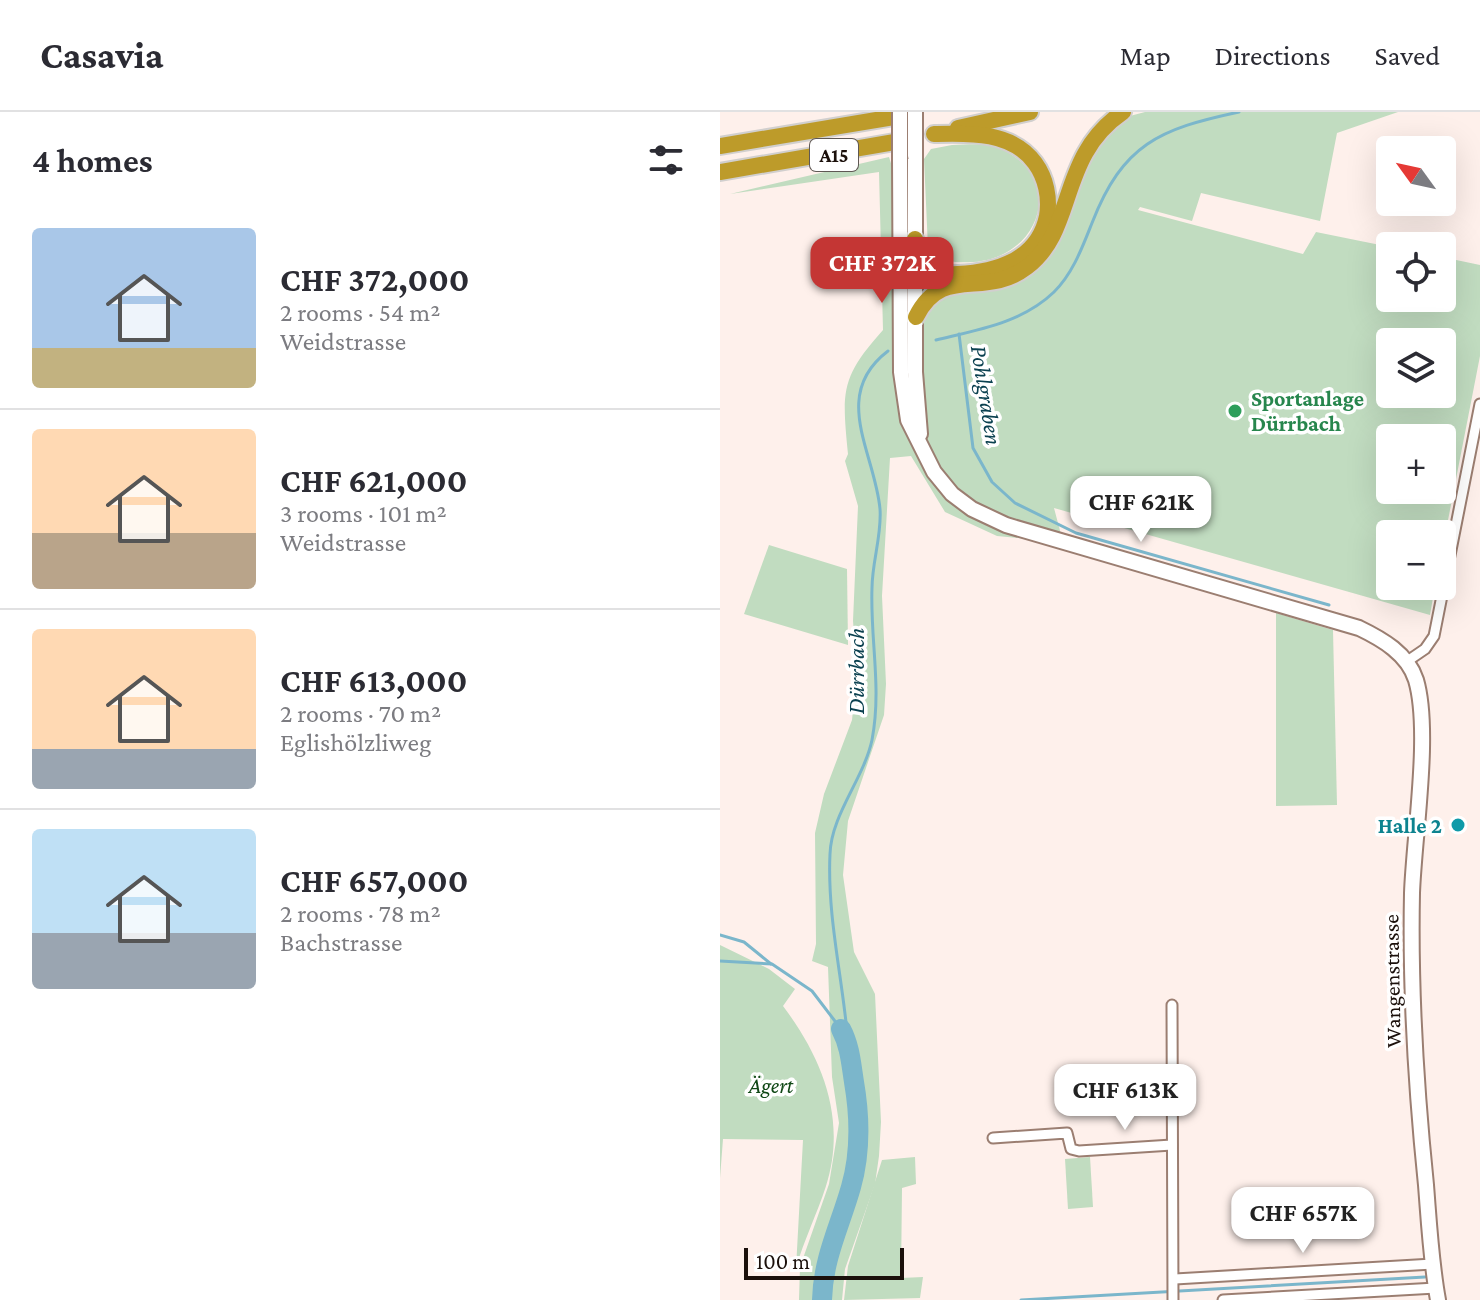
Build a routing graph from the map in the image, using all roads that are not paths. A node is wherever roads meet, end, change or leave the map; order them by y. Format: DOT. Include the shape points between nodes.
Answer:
graph roads {
  1 [pos="912,112"];
  2 [pos="921,112"];
  3 [pos="1030,112"];
  4 [pos="1123,112"];
  5 [pos="896,114"];
  6 [pos="934,134"];
  7 [pos="720,146"];
  8 [pos="907,158"];
  9 [pos="720,172"];
  10 [pos="908,239"];
  11 [pos="916,280"];
  12 [pos="950,280"];
  13 [pos="901,304"];
  14 [pos="916,317"];
  15 [pos="1480,404"];
  16 [pos="923,450"];
  17 [pos="1406,662"];
  18 [pos="1172,1005"];
  19 [pos="993,1138"];
  20 [pos="1172,1145"];
  21 [pos="1433,1264"];
  22 [pos="1175,1282"];
  23 [pos="1437,1294"];
  24 [pos="1173,1298"];
  25 [pos="1297,1298"];
  26 [pos="1223,1300"];
  1 -- 5 [label="highway"];
  1 -- 8 [label="main road, bridge"];
  2 -- 5 [label="highway, A15"];
  3 -- 6 [label="highway, A15"];
  4 -- 12 [label="highway" via="1101,129 1081,157 1053,234 1031,265 988,284"];
  5 -- 7 [label="highway, A15"];
  5 -- 8 [label="main road, bridge"];
  6 -- 9 [label="highway, A15"];
  6 -- 12 [label="highway" via="980,135 1010,143 1035,162 1048,194 1043,228 1026,253 995,270"];
  8 -- 10 [label="main road"];
  10 -- 11 [label="main road"];
  10 -- 12 [label="highway"];
  10 -- 13 [label="main road"];
  11 -- 12 [label="highway"];
  11 -- 13 [label="main road"];
  11 -- 14 [label="main road"];
  12 -- 14 [label="highway" via="927,298"];
  13 -- 16 [label="main road" via="903,397"];
  14 -- 16 [label="main road" via="916,406"];
  15 -- 17 [label="street" via="1434,636"];
  16 -- 17 [label="main road" via="952,494 1006,525 1330,618 1376,636"];
  17 -- 21 [label="main road, Wangenstrasse" via="1420,705 1412,1004"];
  18 -- 20 [label="street"];
  19 -- 20 [label="street" via="1067,1133 1071,1149 1079,1151"];
  20 -- 22 [label="street"];
  21 -- 22 [label="street"];
  21 -- 23 [label="main road, Wangenstrasse"];
  22 -- 24 [label="street"];
  23 -- 25 [label="street"];
  25 -- 26 [label="street"];
}
